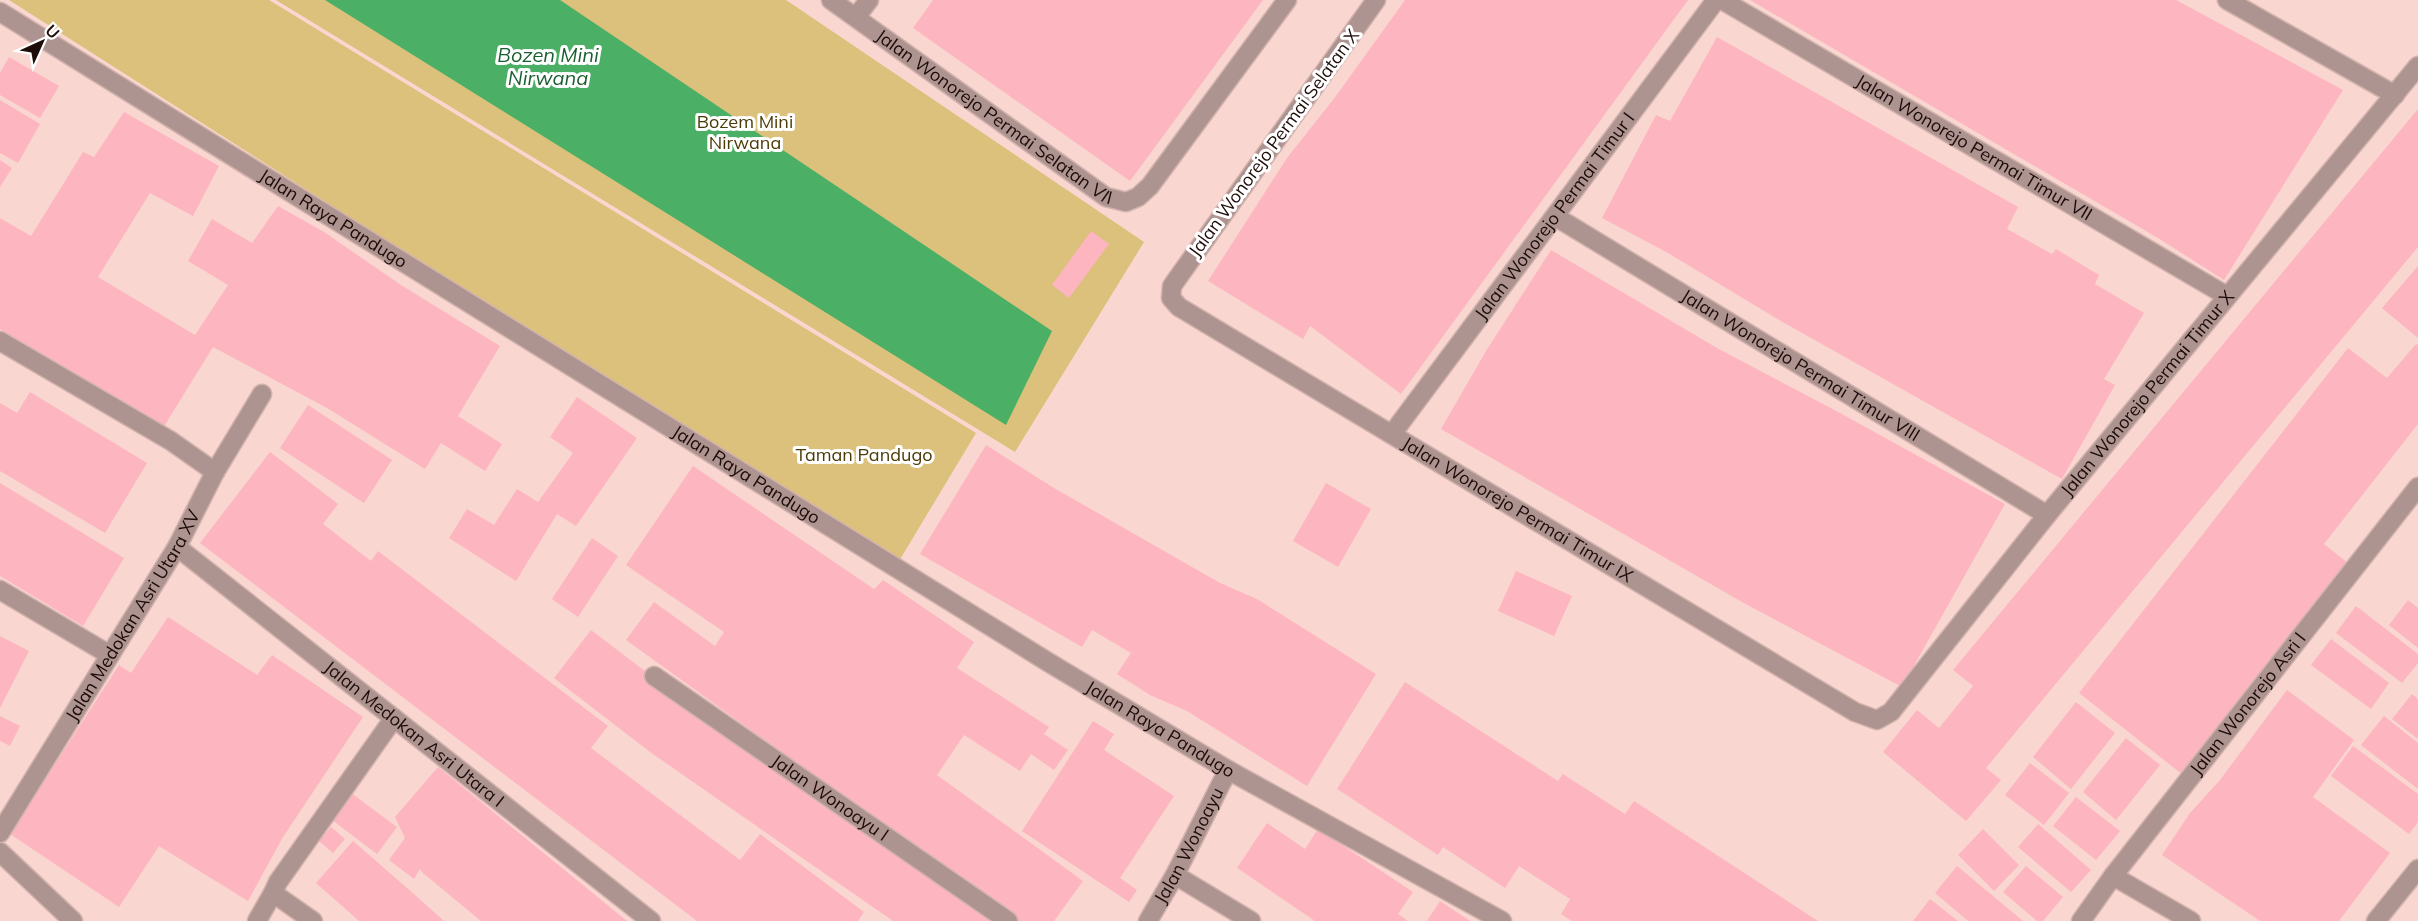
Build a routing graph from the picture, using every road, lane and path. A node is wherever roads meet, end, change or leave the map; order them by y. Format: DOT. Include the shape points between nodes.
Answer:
graph roads {
  1 [pos="831,0"];
  2 [pos="869,0"];
  3 [pos="1287,0"];
  4 [pos="1376,0"];
  5 [pos="1716,0"];
  6 [pos="1722,0"];
  7 [pos="2227,0"];
  8 [pos="0,12"];
  9 [pos="856,17"];
  10 [pos="2418,66"];
  11 [pos="2395,95"];
  12 [pos="1556,218"];
  13 [pos="1172,286"];
  14 [pos="2227,296"];
  15 [pos="0,340"];
  16 [pos="261,394"];
  17 [pos="1392,434"];
  18 [pos="215,472"];
  19 [pos="2418,487"];
  20 [pos="2047,515"];
  21 [pos="177,547"];
  22 [pos="0,590"];
  23 [pos="110,655"];
  24 [pos="654,676"];
  25 [pos="394,718"];
  26 [pos="1877,720"];
  27 [pos="1228,770"];
  28 [pos="0,832"];
  29 [pos="0,852"];
  30 [pos="2418,869"];
  31 [pos="1175,874"];
  32 [pos="2114,876"];
  33 [pos="276,887"];
  34 [pos="73,921"];
  35 [pos="257,921"];
  36 [pos="313,921"];
  37 [pos="651,921"];
  38 [pos="1008,921"];
  39 [pos="1148,921"];
  40 [pos="1251,921"];
  41 [pos="1502,921"];
  42 [pos="2081,921"];
  43 [pos="2191,921"];
  44 [pos="2376,921"];
  1 -- 9 [label="street, Jalan Wonorejo Permai Selatan VII"];
  2 -- 9 [label="street"];
  3 -- 9 [label="street, Jalan Wonorejo Permai Selatan VII" via="1150,186 1126,202 1106,197"];
  4 -- 13 [label="street, Jalan Wonorejo Permai Selatan X"];
  5 -- 12 [label="street, Jalan Wonorejo Permai Timur I"];
  6 -- 14 [label="street, Jalan Wonorejo Permai Timur VII"];
  7 -- 11 [label="street"];
  8 -- 27 [label="street, Jalan Raya Pandugo"];
  10 -- 11 [label="street, Jalan Wonorejo Permai Timur X"];
  11 -- 14 [label="street, Jalan Wonorejo Permai Timur X"];
  12 -- 17 [label="street, Jalan Wonorejo Permai Timur I"];
  12 -- 20 [label="street, Jalan Wonorejo Permai Timur VIII"];
  13 -- 17 [label="street, Jalan Wonorejo Permai Timur IX" via="1171,298 1179,307"];
  14 -- 20 [label="street, Jalan Wonorejo Permai Timur X"];
  15 -- 18 [label="street" via="171,441"];
  16 -- 18 [label="street, Jalan Medokan Asri Utara XV"];
  17 -- 26 [label="street, Jalan Wonorejo Permai Timur IX" via="1855,712"];
  18 -- 21 [label="street, Jalan Medokan Asri Utara XV"];
  19 -- 32 [label="street, Jalan Wonorejo Asri I"];
  20 -- 26 [label="street, Jalan Wonorejo Permai Timur X" via="1891,712"];
  21 -- 23 [label="street, Jalan Medokan Asri Utara XV"];
  21 -- 25 [label="street, Jalan Medokan Asri Utara I"];
  22 -- 23 [label="street"];
  23 -- 28 [label="street, Jalan Medokan Asri Utara XV"];
  24 -- 38 [label="street, Jalan Wonoayu I"];
  25 -- 33 [label="street"];
  25 -- 37 [label="street, Jalan Medokan Asri Utara I"];
  27 -- 31 [label="street, Jalan Wonoayu"];
  27 -- 41 [label="street, Jalan Raya Pandugo"];
  29 -- 34 [label="street"];
  30 -- 44 [label="street"];
  31 -- 39 [label="street, Jalan Wonoayu"];
  31 -- 40 [label="street"];
  32 -- 42 [label="street, Jalan Wonorejo Asri I"];
  32 -- 43 [label="street"];
  33 -- 35 [label="street"];
  33 -- 36 [label="street"];
}
